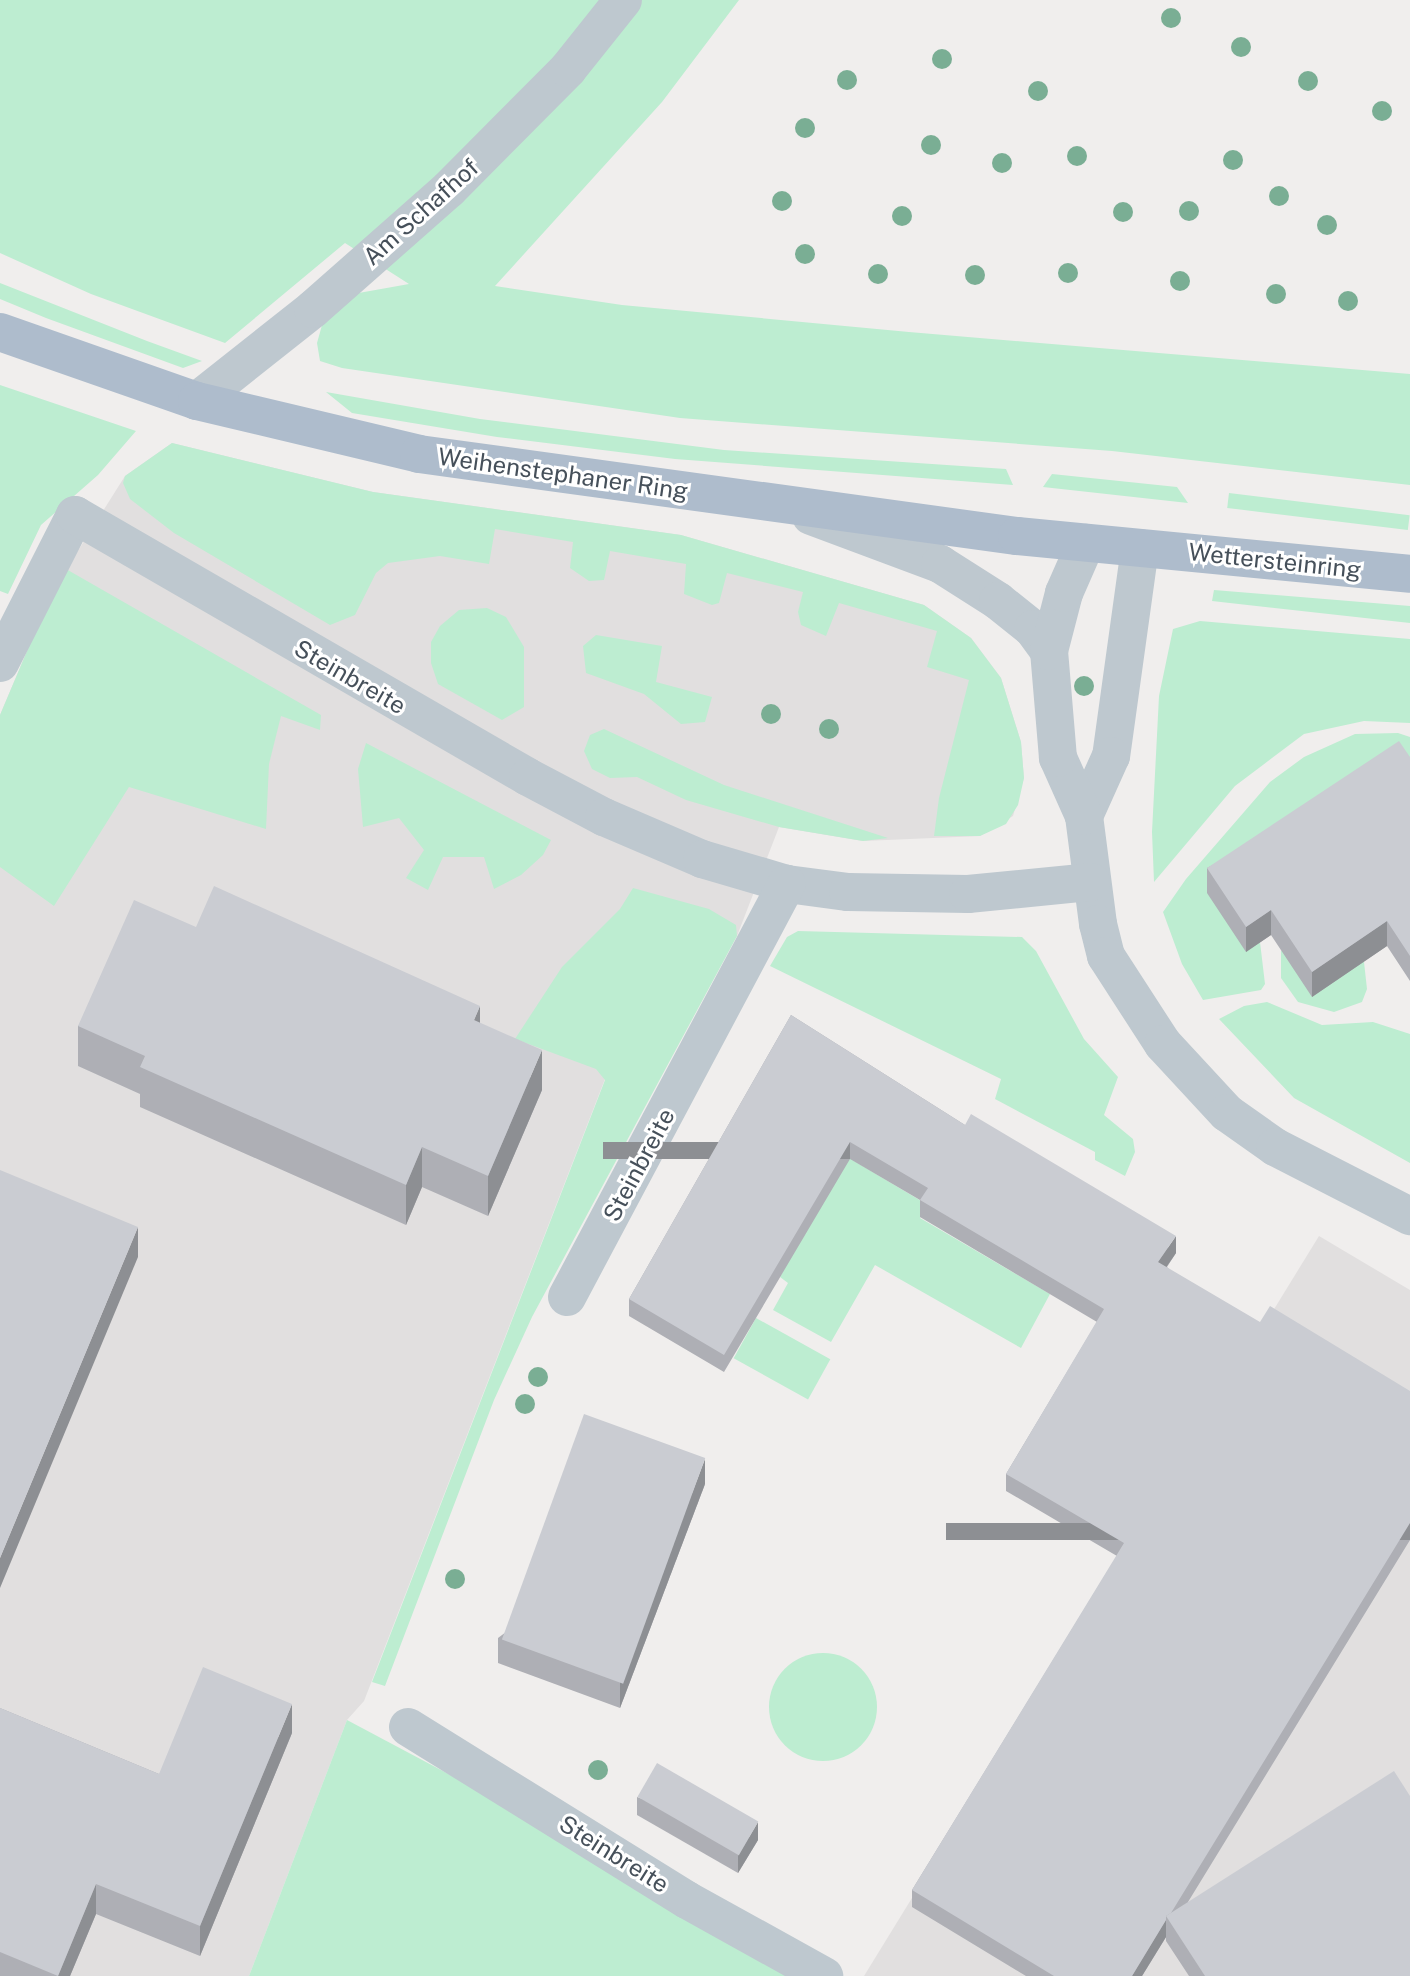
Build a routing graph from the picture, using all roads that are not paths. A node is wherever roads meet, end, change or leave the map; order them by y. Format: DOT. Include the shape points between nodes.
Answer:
graph roads {
  1 [pos="623,0"];
  2 [pos="0,332"];
  3 [pos="197,401"];
  4 [pos="780,504"];
  5 [pos="1086,543"];
  6 [pos="1140,548"];
  7 [pos="1410,575"];
  8 [pos="1049,651"];
  9 [pos="0,663"];
  10 [pos="1084,816"];
  11 [pos="1091,882"];
  12 [pos="788,884"];
  13 [pos="1410,1216"];
  14 [pos="567,1297"];
  15 [pos="408,1727"];
  16 [pos="824,1976"];
  1 -- 3 [label="street, Am Schafhof" via="568,69 449,189 313,309"];
  2 -- 3 [label="main road, Weihenstephaner Ring"];
  3 -- 4 [label="main road, Weihenstephaner Ring" via="419,454"];
  4 -- 5 [label="main road, Weihenstephaner Ring"];
  4 -- 8 [label="street" via="940,564 998,601 1033,629"];
  5 -- 6 [label="main road, Weihenstephaner Ring"];
  5 -- 8 [label="street" via="1064,593"];
  6 -- 7 [label="main road, Wettersteinring"];
  6 -- 10 [label="street" via="1111,756"];
  8 -- 10 [label="street" via="1058,758"];
  9 -- 12 [label="street, Steinbreite" via="75,515 375,693 593,811 702,859"];
  10 -- 11 [label="street"];
  11 -- 12 [label="street, Steinbreite" via="968,894 848,892"];
  11 -- 13 [label="street" via="1112,968 1163,1044 1194,1080 1227,1113 1275,1147"];
  12 -- 14 [label="street, Steinbreite"];
  15 -- 16 [label="street, Steinbreite" via="688,1900"];
}
